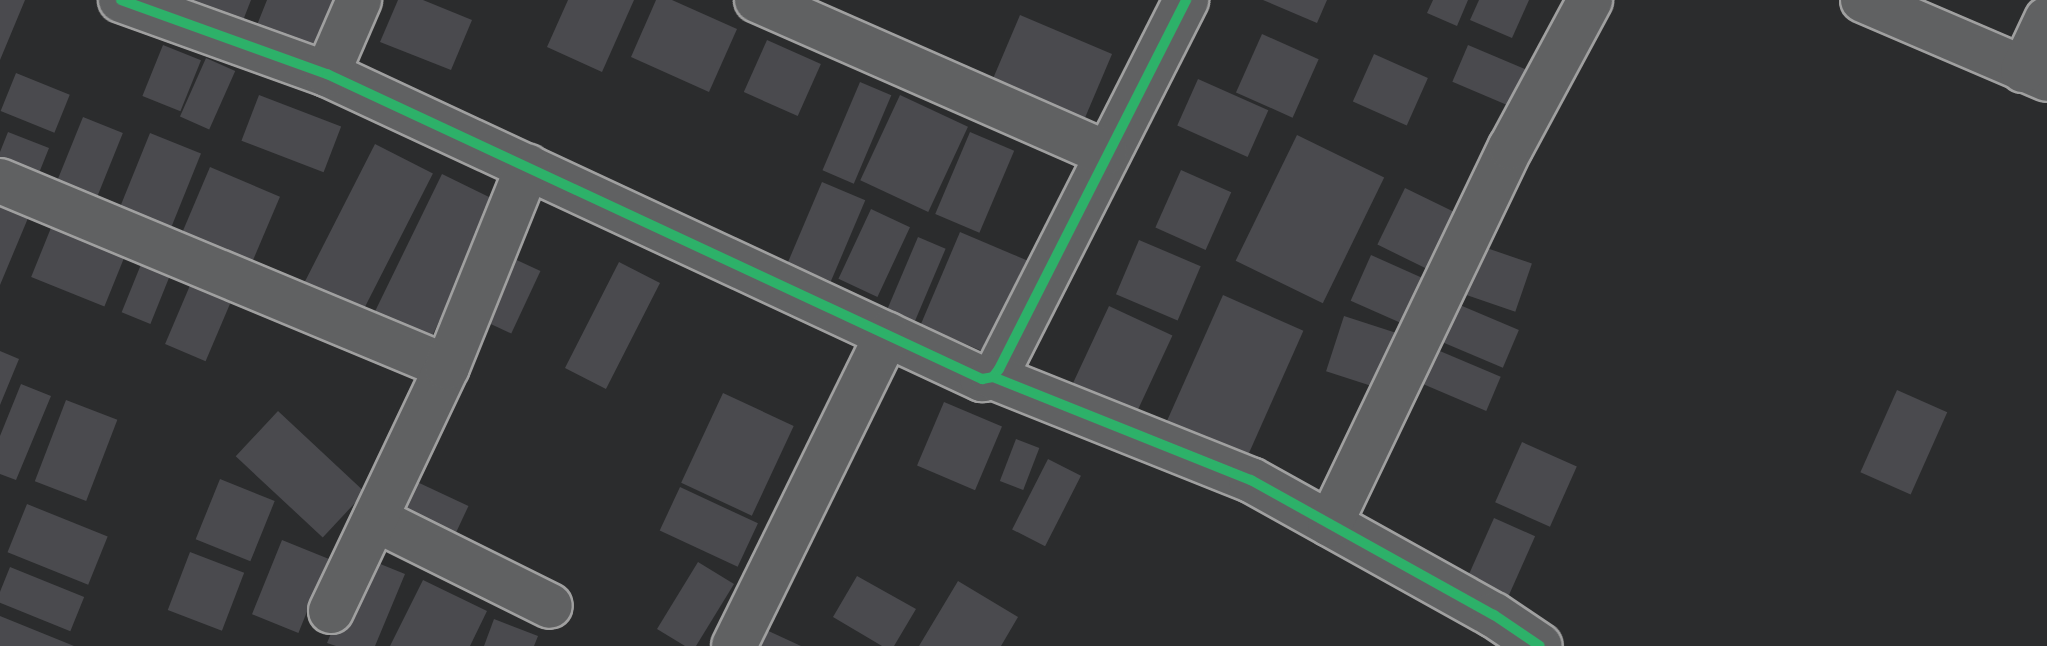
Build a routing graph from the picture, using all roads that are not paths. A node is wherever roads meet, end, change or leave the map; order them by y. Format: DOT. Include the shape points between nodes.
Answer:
graph roads {
  1 [pos="359,0"];
  2 [pos="757,0"];
  3 [pos="1186,0"];
  4 [pos="1590,0"];
  5 [pos="1863,0"];
  6 [pos="136,3"];
  7 [pos="2047,19"];
  8 [pos="327,74"];
  9 [pos="2035,75"];
  10 [pos="1105,153"];
  11 [pos="528,167"];
  12 [pos="0,181"];
  13 [pos="887,335"];
  14 [pos="447,367"];
  15 [pos="993,377"];
  16 [pos="375,519"];
  17 [pos="1330,524"];
  18 [pos="550,606"];
  19 [pos="331,611"];
  20 [pos="734,646"];
  21 [pos="1540,646"];
  1 -- 8 [label="street"];
  2 -- 10 [label="street"];
  3 -- 10 [label="street"];
  4 -- 17 [label="street" via="1511,147"];
  5 -- 9 [label="street"];
  6 -- 8 [label="street"];
  7 -- 9 [label="street"];
  8 -- 11 [label="street"];
  10 -- 15 [label="street"];
  11 -- 13 [label="street"];
  11 -- 14 [label="street"];
  12 -- 14 [label="street"];
  13 -- 15 [label="street" via="968,374"];
  13 -- 20 [label="street"];
  14 -- 16 [label="street"];
  15 -- 17 [label="street" via="1251,480"];
  16 -- 18 [label="street"];
  16 -- 19 [label="street"];
  17 -- 21 [label="street"];
}
